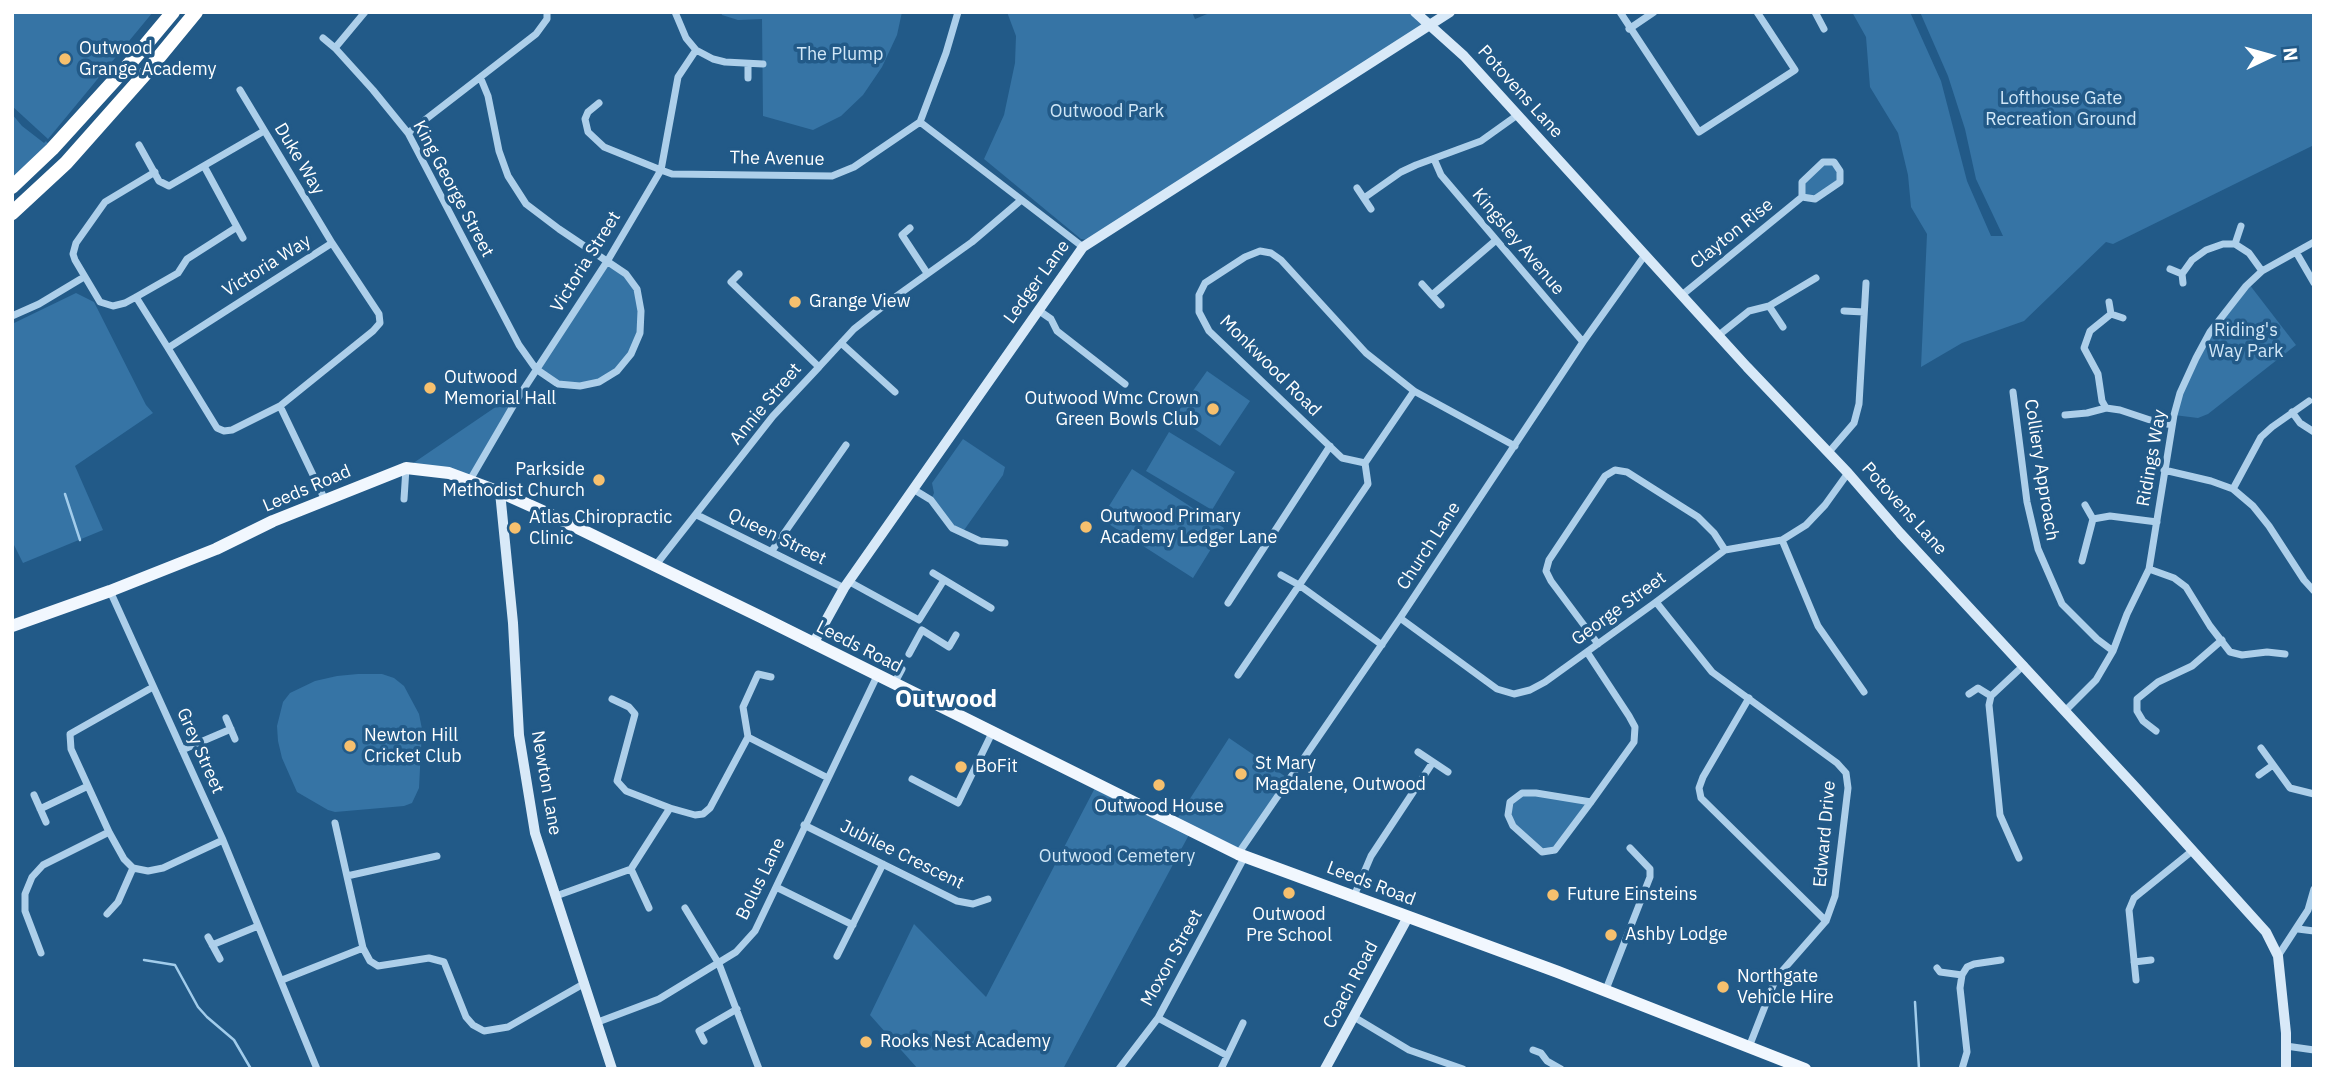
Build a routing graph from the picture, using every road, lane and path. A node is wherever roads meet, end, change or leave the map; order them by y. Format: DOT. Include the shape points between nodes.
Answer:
graph roads {
  1 [pos="173,12"];
  2 [pos="196,12"];
  3 [pos="365,12"];
  4 [pos="547,12"];
  5 [pos="675,12"];
  6 [pos="958,12"];
  7 [pos="1415,12"];
  8 [pos="1450,12"];
  9 [pos="1620,12"];
  10 [pos="1654,12"];
  11 [pos="1757,12"];
  12 [pos="1815,12"];
  13 [pos="1430,25"];
  14 [pos="1629,29"];
  15 [pos="1824,29"];
  16 [pos="323,37"];
  17 [pos="335,48"];
  18 [pos="696,50"];
  19 [pos="748,64"];
  20 [pos="763,64"];
  21 [pos="748,78"];
  22 [pos="481,79"];
  23 [pos="240,90"];
  24 [pos="599,103"];
  25 [pos="1516,116"];
  26 [pos="920,122"];
  27 [pos="264,131"];
  28 [pos="408,133"];
  29 [pos="139,145"];
  30 [pos="1434,159"];
  31 [pos="204,166"];
  32 [pos="661,170"];
  33 [pos="155,172"];
  34 [pos="12,187"];
  35 [pos="1357,188"];
  36 [pos="1801,197"];
  37 [pos="1364,198"];
  38 [pos="1020,201"];
  39 [pos="1371,209"];
  40 [pos="12,213"];
  41 [pos="2241,226"];
  42 [pos="237,228"];
  43 [pos="910,228"];
  44 [pos="243,238"];
  45 [pos="1495,241"];
  46 [pos="2314,242"];
  47 [pos="332,243"];
  48 [pos="2235,244"];
  49 [pos="1083,247"];
  50 [pos="2296,253"];
  51 [pos="1645,255"];
  52 [pos="608,260"];
  53 [pos="2170,269"];
  54 [pos="2262,271"];
  55 [pos="928,273"];
  56 [pos="739,274"];
  57 [pos="84,277"];
  58 [pos="1816,278"];
  59 [pos="1866,283"];
  60 [pos="2314,283"];
  61 [pos="1422,284"];
  62 [pos="1432,295"];
  63 [pos="1682,295"];
  64 [pos="136,297"];
  65 [pos="2109,302"];
  66 [pos="1441,305"];
  67 [pos="1769,306"];
  68 [pos="1038,310"];
  69 [pos="1844,311"];
  70 [pos="1864,312"];
  71 [pos="2111,314"];
  72 [pos="12,316"];
  73 [pos="2123,318"];
  74 [pos="1783,327"];
  75 [pos="1719,335"];
  76 [pos="1583,342"];
  77 [pos="841,343"];
  78 [pos="168,348"];
  79 [pos="818,367"];
  80 [pos="536,369"];
  81 [pos="1125,384"];
  82 [pos="1414,391"];
  83 [pos="895,392"];
  84 [pos="2013,392"];
  85 [pos="2309,401"];
  86 [pos="280,406"];
  87 [pos="2106,408"];
  88 [pos="2292,412"];
  89 [pos="2065,415"];
  90 [pos="2172,425"];
  91 [pos="2314,432"];
  92 [pos="846,445"];
  93 [pos="1330,446"];
  94 [pos="1515,446"];
  95 [pos="1829,452"];
  96 [pos="1365,463"];
  97 [pos="406,468"];
  98 [pos="2164,470"];
  99 [pos="1849,473"];
  100 [pos="470,480"];
  101 [pos="913,489"];
  102 [pos="2233,489"];
  103 [pos="500,492"];
  104 [pos="404,499"];
  105 [pos="325,500"];
  106 [pos="2085,505"];
  107 [pos="697,515"];
  108 [pos="2093,519"];
  109 [pos="2157,522"];
  110 [pos="1782,540"];
  111 [pos="1005,543"];
  112 [pos="1725,550"];
  113 [pos="771,551"];
  114 [pos="2081,561"];
  115 [pos="654,567"];
  116 [pos="2149,569"];
  117 [pos="933,573"];
  118 [pos="1280,575"];
  119 [pos="944,580"];
  120 [pos="846,584"];
  121 [pos="1299,585"];
  122 [pos="110,591"];
  123 [pos="2314,591"];
  124 [pos="1656,602"];
  125 [pos="1228,603"];
  126 [pos="991,608"];
  127 [pos="1400,618"];
  128 [pos="12,626"];
  129 [pos="956,635"];
  130 [pos="2222,640"];
  131 [pos="813,644"];
  132 [pos="1598,644"];
  133 [pos="1381,645"];
  134 [pos="2113,651"];
  135 [pos="1587,652"];
  136 [pos="909,654"];
  137 [pos="2285,654"];
  138 [pos="2024,666"];
  139 [pos="902,669"];
  140 [pos="1238,675"];
  141 [pos="877,676"];
  142 [pos="771,677"];
  143 [pos="894,684"];
  144 [pos="153,687"];
  145 [pos="1864,692"];
  146 [pos="1969,694"];
  147 [pos="1991,696"];
  148 [pos="1749,698"];
  149 [pos="611,699"];
  150 [pos="2066,711"];
  151 [pos="226,718"];
  152 [pos="231,729"];
  153 [pos="2156,731"];
  154 [pos="992,733"];
  155 [pos="748,737"];
  156 [pos="235,739"];
  157 [pos="2261,748"];
  158 [pos="182,750"];
  159 [pos="1418,752"];
  160 [pos="1433,762"];
  161 [pos="2273,765"];
  162 [pos="1448,772"];
  163 [pos="2259,775"];
  164 [pos="828,778"];
  165 [pos="912,779"];
  166 [pos="88,786"];
  167 [pos="2314,794"];
  168 [pos="34,795"];
  169 [pos="1591,802"];
  170 [pos="670,808"];
  171 [pos="40,809"];
  172 [pos="46,821"];
  173 [pos="335,823"];
  174 [pos="804,825"];
  175 [pos="109,832"];
  176 [pos="223,840"];
  177 [pos="1630,848"];
  178 [pos="2192,851"];
  179 [pos="1242,855"];
  180 [pos="437,856"];
  181 [pos="2019,858"];
  182 [pos="883,864"];
  183 [pos="133,868"];
  184 [pos="631,869"];
  185 [pos="347,876"];
  186 [pos="776,887"];
  187 [pos="2314,889"];
  188 [pos="1354,896"];
  189 [pos="556,897"];
  190 [pos="988,898"];
  191 [pos="649,908"];
  192 [pos="685,908"];
  193 [pos="107,914"];
  194 [pos="1408,917"];
  195 [pos="1826,920"];
  196 [pos="853,925"];
  197 [pos="258,926"];
  198 [pos="2298,929"];
  199 [pos="2314,931"];
  200 [pos="363,948"];
  201 [pos="41,953"];
  202 [pos="837,956"];
  203 [pos="2278,956"];
  204 [pos="220,959"];
  205 [pos="2001,960"];
  206 [pos="2151,960"];
  207 [pos="2134,962"];
  208 [pos="719,964"];
  209 [pos="1937,968"];
  210 [pos="1962,975"];
  211 [pos="282,980"];
  212 [pos="2136,980"];
  213 [pos="585,983"];
  214 [pos="1605,992"];
  215 [pos="737,1009"];
  216 [pos="1354,1017"];
  217 [pos="1158,1018"];
  218 [pos="598,1021"];
  219 [pos="1244,1023"];
  220 [pos="704,1041"];
  221 [pos="1749,1046"];
  222 [pos="2286,1046"];
  223 [pos="1533,1050"];
  224 [pos="2314,1050"];
  225 [pos="1226,1055"];
  226 [pos="317,1069"];
  227 [pos="612,1069"];
  228 [pos="759,1069"];
  229 [pos="1119,1069"];
  230 [pos="1221,1069"];
  231 [pos="1325,1069"];
  232 [pos="1463,1069"];
  233 [pos="1561,1069"];
  234 [pos="1805,1069"];
  235 [pos="1962,1069"];
  236 [pos="2286,1069"];
  1 -- 34 [label="highway" via="52,149"];
  2 -- 40 [label="highway" via="66,163"];
  3 -- 17 [label="street"];
  4 -- 22 [label="street" via="536,34"];
  5 -- 18 [label="street"];
  6 -- 26 [label="street"];
  7 -- 13 [label="street, Potovens Lane"];
  8 -- 13 [label="street, Ledger Lane"];
  9 -- 14 [label="street"];
  10 -- 14 [label="street"];
  11 -- 14 [label="street" via="1796,70 1699,132"];
  12 -- 15 [label="street"];
  13 -- 25 [label="street, Potovens Lane"];
  13 -- 49 [label="street, Ledger Lane"];
  16 -- 17 [label="street, King George Street"];
  17 -- 28 [label="street, King George Street"];
  18 -- 19 [label="street" via="713,59"];
  18 -- 32 [label="street, Victoria Street" via="678,77"];
  19 -- 20 [label="street"];
  19 -- 21 [label="street"];
  22 -- 28 [label="street"];
  22 -- 52 [label="street" via="499,151 526,204"];
  23 -- 27 [label="street, Duke Way"];
  24 -- 32 [label="street, The Avenue" via="585,119 588,132 604,147"];
  25 -- 30 [label="street" via="1481,141"];
  25 -- 51 [label="street, Potovens Lane"];
  26 -- 32 [label="street, The Avenue" via="854,167 832,176 672,174"];
  26 -- 38 [label="street"];
  27 -- 31 [label="street"];
  27 -- 47 [label="street, Duke Way"];
  28 -- 80 [label="street, King George Street" via="519,345"];
  29 -- 33 [label="street"];
  30 -- 37 [label="street" via="1401,172"];
  30 -- 45 [label="street, Kingsley Avenue" via="1441,175"];
  31 -- 33 [label="street" via="169,186 159,181"];
  31 -- 42 [label="street"];
  32 -- 52 [label="street, Victoria Street"];
  33 -- 57 [label="street" via="97,210 72,254"];
  35 -- 37 [label="street"];
  36 -- 36 [label="street, Clayton Rise" via="1815,200 1840,182 1834,162 1823,162 1802,182"];
  36 -- 63 [label="street, Clayton Rise"];
  37 -- 39 [label="street"];
  38 -- 49 [label="street"];
  38 -- 55 [label="street"];
  41 -- 48 [label="street"];
  42 -- 44 [label="street"];
  42 -- 64 [label="street" via="187,259 178,273"];
  43 -- 55 [label="street" via="902,235"];
  45 -- 62 [label="street"];
  45 -- 76 [label="street, Kingsley Avenue"];
  46 -- 50 [label="street, Ridings Way"];
  47 -- 78 [label="street, Victoria Way"];
  47 -- 86 [label="street, Victoria Way" via="379,314 380,323"];
  48 -- 53 [label="street" via="2206,250 2192,260 2183,278"];
  48 -- 54 [label="street" via="2249,253"];
  49 -- 68 [label="street, Ledger Lane"];
  50 -- 54 [label="street, Ridings Way"];
  50 -- 60 [label="street"];
  51 -- 63 [label="street, Potovens Lane"];
  51 -- 76 [label="street, Church Lane"];
  52 -- 80 [label="street, Victoria Street"];
  52 -- 80 [label="street" via="637,289 640,333 632,354 617,371 580,386 558,384"];
  54 -- 90 [label="street, Ridings Way" via="2210,332 2180,393"];
  55 -- 77 [label="street"];
  56 -- 79 [label="street, Annie Street" via="731,282"];
  57 -- 64 [label="street" via="100,302 113,306"];
  57 -- 72 [label="street"];
  58 -- 67 [label="street"];
  59 -- 70 [label="street"];
  61 -- 62 [label="street"];
  62 -- 66 [label="street"];
  63 -- 75 [label="street, Potovens Lane"];
  64 -- 78 [label="street"];
  65 -- 71 [label="street"];
  67 -- 74 [label="street"];
  67 -- 75 [label="street" via="1749,311"];
  68 -- 81 [label="street" via="1051,319 1057,331"];
  68 -- 101 [label="street, Ledger Lane"];
  69 -- 70 [label="street"];
  70 -- 95 [label="street" via="1854,423"];
  71 -- 73 [label="street"];
  71 -- 87 [label="street" via="2091,331 2084,348 2098,374"];
  75 -- 95 [label="street, Potovens Lane"];
  76 -- 94 [label="street, Church Lane"];
  77 -- 79 [label="street"];
  77 -- 83 [label="street"];
  78 -- 86 [label="street, Victoria Way" via="217,428 232,430"];
  79 -- 107 [label="street, Annie Street" via="773,416"];
  80 -- 100 [label="street, Victoria Street"];
  82 -- 93 [label="street, Monkwood Road" via="1366,353 1271,253 1260,251 1224,269 1205,283 1199,295 1199,312 1209,331"];
  82 -- 94 [label="street, Monkwood Road"];
  82 -- 96 [label="street"];
  84 -- 134 [label="street, Colliery Approach" via="2038,549 2062,604"];
  85 -- 88 [label="street"];
  86 -- 105 [label="street"];
  87 -- 89 [label="street"];
  87 -- 90 [label="street"];
  88 -- 91 [label="street"];
  88 -- 102 [label="street" via="2261,438"];
  90 -- 98 [label="street, Ridings Way"];
  92 -- 113 [label="street"];
  93 -- 96 [label="street, Monkwood Road" via="1342,457"];
  93 -- 125 [label="street"];
  94 -- 127 [label="street, Church Lane"];
  95 -- 99 [label="street, Potovens Lane"];
  96 -- 121 [label="street" via="1368,484"];
  97 -- 100 [label="main road, Leeds Road" via="441,471"];
  97 -- 104 [label="street"];
  97 -- 105 [label="main road, Leeds Road"];
  98 -- 102 [label="street"];
  98 -- 109 [label="street, Ridings Way"];
  99 -- 110 [label="street, George Street" via="1806,525"];
  99 -- 138 [label="street, Potovens Lane"];
  100 -- 103 [label="main road, Leeds Road"];
  101 -- 111 [label="street" via="931,500 952,528 980,541"];
  101 -- 120 [label="street, Ledger Lane"];
  102 -- 123 [label="street" via="2269,526"];
  103 -- 115 [label="main road, Leeds Road"];
  103 -- 189 [label="street, Newton Lane" via="519,736 535,833"];
  105 -- 122 [label="main road, Leeds Road"];
  106 -- 108 [label="street"];
  107 -- 113 [label="street, Queen Street"];
  107 -- 115 [label="street, Annie Street"];
  108 -- 109 [label="street" via="2110,516"];
  108 -- 114 [label="street"];
  109 -- 116 [label="street, Ridings Way"];
  110 -- 112 [label="street, George Street"];
  110 -- 145 [label="street" via="1818,626"];
  112 -- 124 [label="street, George Street"];
  112 -- 132 [label="street" via="1698,517 1627,472 1615,470 1605,476 1546,571"];
  113 -- 120 [label="street, Queen Street"];
  115 -- 131 [label="main road, Leeds Road"];
  116 -- 130 [label="street" via="2186,587"];
  116 -- 134 [label="street, Ridings Way"];
  117 -- 119 [label="street"];
  118 -- 121 [label="street"];
  119 -- 120 [label="street, Queen Street" via="919,620"];
  119 -- 126 [label="street"];
  120 -- 131 [label="street, Ledger Lane"];
  121 -- 133 [label="street"];
  121 -- 140 [label="street"];
  122 -- 128 [label="main road, Leeds Road"];
  122 -- 144 [label="street, Grey Street"];
  124 -- 132 [label="street, George Street"];
  124 -- 148 [label="street, Edward Drive" via="1712,672"];
  127 -- 133 [label="street, Church Lane"];
  127 -- 135 [label="street, George Street" via="1481,679 1514,694 1545,682"];
  129 -- 136 [label="street" via="949,647 922,630"];
  130 -- 137 [label="street" via="2230,652 2242,655"];
  130 -- 153 [label="street" via="2192,666 2133,698 2143,721"];
  131 -- 141 [label="main road, Leeds Road"];
  132 -- 135 [label="street, George Street"];
  133 -- 179 [label="street, Church Lane"];
  134 -- 150 [label="street, Ridings Way" via="2096,680"];
  135 -- 169 [label="street" via="1635,727 1634,742"];
  138 -- 147 [label="street"];
  138 -- 150 [label="street, Potovens Lane"];
  139 -- 143 [label="street"];
  141 -- 143 [label="main road, Leeds Road"];
  141 -- 164 [label="street, Bolus Lane"];
  142 -- 155 [label="street" via="758,674 743,707"];
  143 -- 154 [label="main road, Leeds Road"];
  144 -- 158 [label="street, Grey Street"];
  144 -- 166 [label="street" via="69,734"];
  146 -- 147 [label="street" via="1978,688"];
  147 -- 181 [label="street" via="2000,815"];
  148 -- 195 [label="street, Edward Drive" via="1846,773 1835,896"];
  148 -- 195 [label="street" via="1703,777 1701,798"];
  149 -- 170 [label="street" via="635,714 617,781 626,791"];
  150 -- 178 [label="street, Potovens Lane"];
  151 -- 152 [label="street"];
  152 -- 156 [label="street"];
  152 -- 158 [label="street"];
  154 -- 165 [label="street" via="958,803"];
  154 -- 179 [label="main road, Leeds Road"];
  155 -- 164 [label="street"];
  155 -- 170 [label="street" via="704,814"];
  157 -- 161 [label="street"];
  158 -- 176 [label="street, Grey Street"];
  159 -- 160 [label="street"];
  160 -- 162 [label="street"];
  160 -- 188 [label="street" via="1371,856"];
  161 -- 163 [label="street"];
  161 -- 167 [label="street" via="2290,788"];
  164 -- 174 [label="street, Bolus Lane"];
  166 -- 171 [label="street"];
  166 -- 175 [label="street"];
  168 -- 171 [label="street"];
  169 -- 169 [label="street" via="1555,850 1542,852 1513,826 1508,815 1510,802 1522,793"];
  170 -- 184 [label="street"];
  171 -- 172 [label="street"];
  173 -- 185 [label="street"];
  174 -- 182 [label="street, Jubilee Crescent"];
  174 -- 186 [label="street, Bolus Lane"];
  175 -- 183 [label="street"];
  175 -- 201 [label="street" via="44,865 32,877 25,911"];
  176 -- 183 [label="street" via="163,868"];
  176 -- 197 [label="street, Grey Street"];
  177 -- 214 [label="street" via="1650,869 1650,877"];
  178 -- 203 [label="street, Potovens Lane" via="2266,932"];
  178 -- 207 [label="street" via="2134,898 2129,910"];
  179 -- 188 [label="main road, Leeds Road"];
  179 -- 217 [label="street, Moxon Street"];
  180 -- 185 [label="street"];
  182 -- 190 [label="street, Jubilee Crescent" via="957,901 973,904"];
  182 -- 196 [label="street"];
  183 -- 193 [label="street" via="118,902"];
  184 -- 189 [label="street"];
  184 -- 191 [label="street"];
  185 -- 200 [label="street"];
  186 -- 196 [label="street"];
  186 -- 208 [label="street, Bolus Lane" via="755,931"];
  187 -- 198 [label="street"];
  188 -- 194 [label="main road, Leeds Road"];
  189 -- 213 [label="street, Newton Lane"];
  192 -- 208 [label="street"];
  194 -- 214 [label="main road, Leeds Road"];
  194 -- 216 [label="street, Coach Road"];
  195 -- 221 [label="street, Edward Drive" via="1776,978"];
  196 -- 202 [label="street"];
  197 -- 204 [label="street" via="210,941"];
  197 -- 211 [label="street, Grey Street"];
  198 -- 199 [label="street"];
  198 -- 203 [label="street"];
  200 -- 211 [label="street"];
  200 -- 213 [label="street" via="369,961 378,965 429,958 444,962 466,1017 484,1031 508,1027"];
  203 -- 222 [label="street, Potovens Lane"];
  205 -- 210 [label="street" via="1974,964"];
  206 -- 207 [label="street"];
  207 -- 212 [label="street"];
  208 -- 215 [label="street"];
  208 -- 218 [label="street, Bolus Lane" via="659,999"];
  209 -- 210 [label="street"];
  210 -- 235 [label="street" via="1967,1052"];
  211 -- 226 [label="street, Grey Street"];
  213 -- 218 [label="street, Newton Lane"];
  214 -- 221 [label="main road, Leeds Road"];
  215 -- 220 [label="street" via="699,1031"];
  215 -- 228 [label="street"];
  216 -- 231 [label="street, Coach Road"];
  216 -- 232 [label="street" via="1409,1050"];
  217 -- 225 [label="street"];
  217 -- 229 [label="street, Moxon Street"];
  218 -- 227 [label="street, Newton Lane"];
  219 -- 225 [label="street"];
  221 -- 234 [label="main road, Leeds Road"];
  222 -- 224 [label="street"];
  222 -- 236 [label="street, Potovens Lane"];
  223 -- 233 [label="street"];
  225 -- 230 [label="street"];
}
